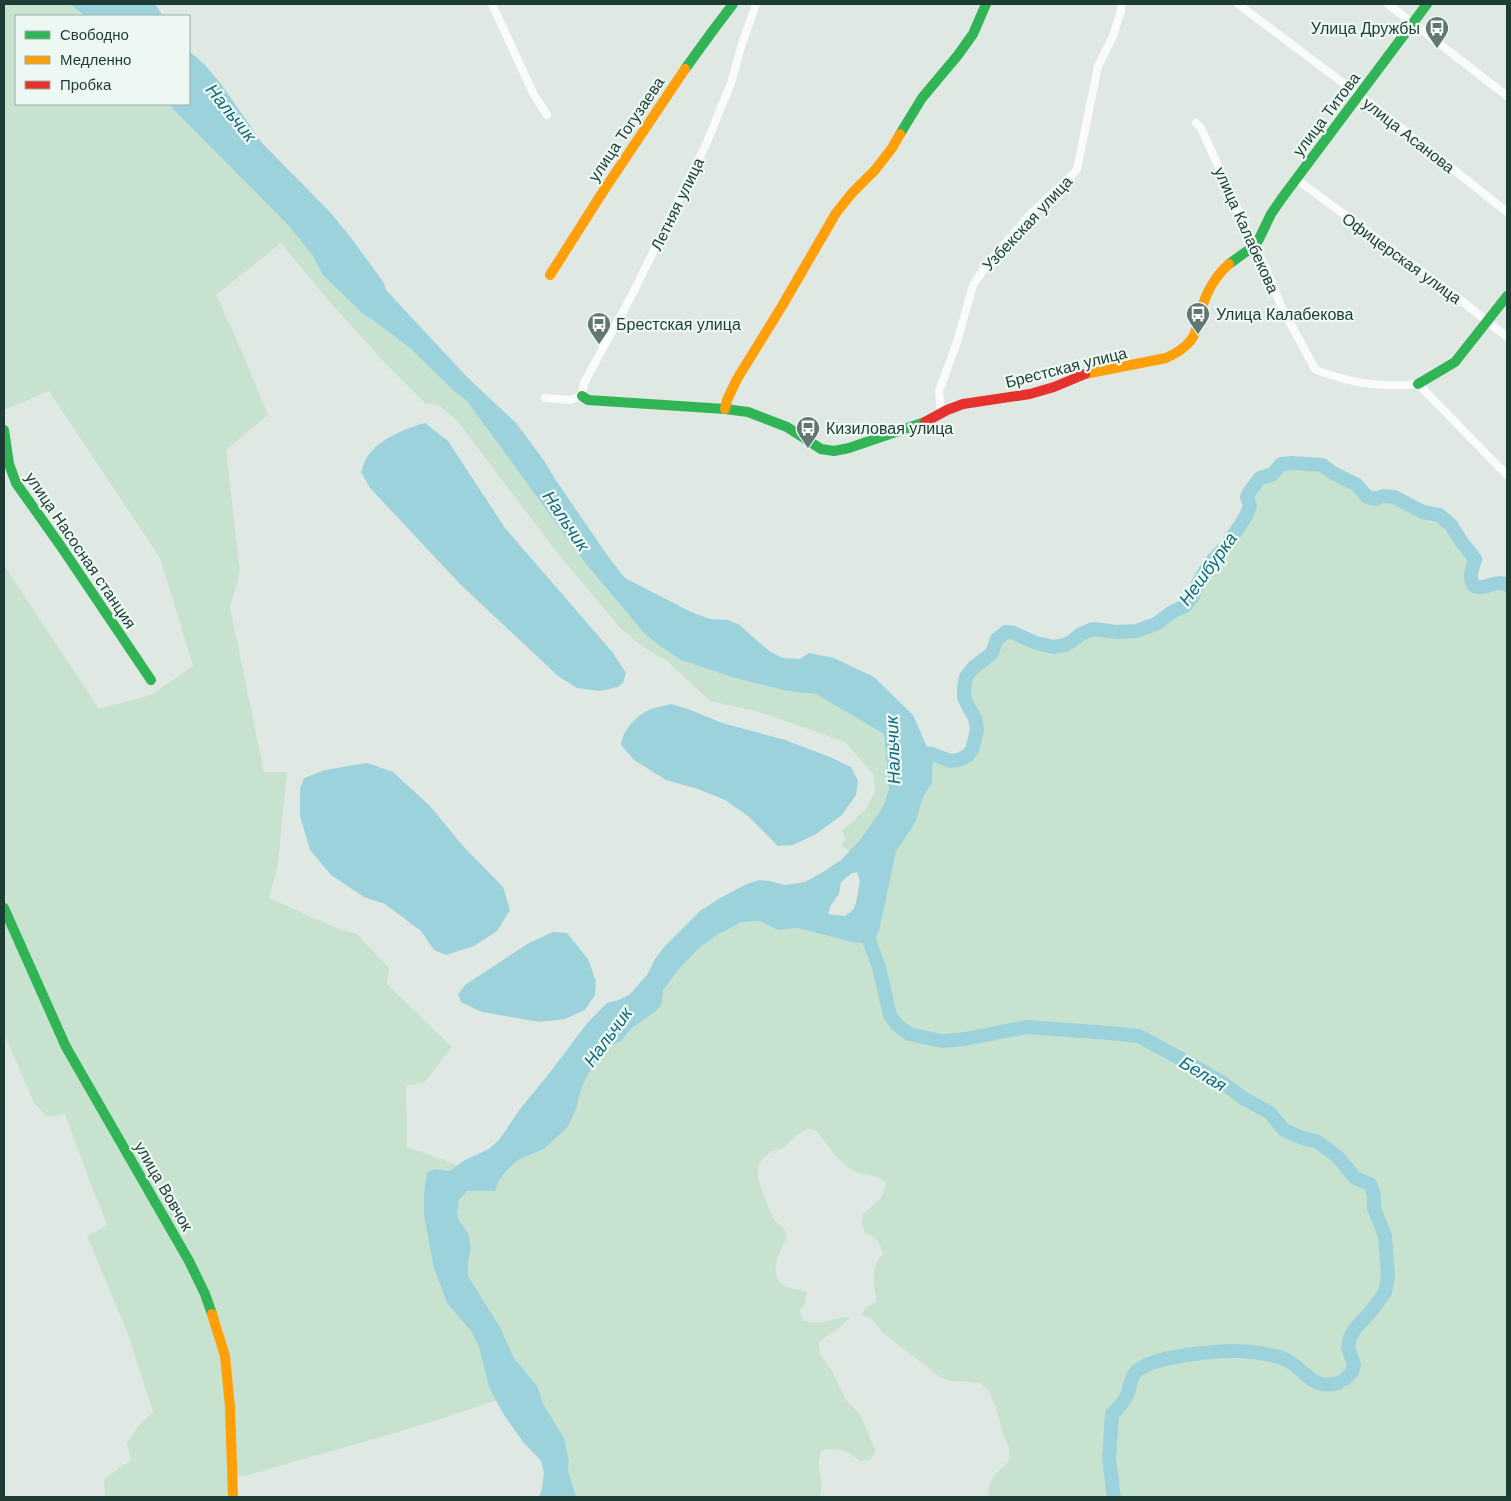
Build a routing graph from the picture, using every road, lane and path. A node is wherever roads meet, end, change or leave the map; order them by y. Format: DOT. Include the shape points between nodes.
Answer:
graph roads {
  1 [pos="492,4"];
  2 [pos="733,4"];
  3 [pos="756,4"];
  4 [pos="986,4"];
  5 [pos="1121,4"];
  6 [pos="1238,4"];
  7 [pos="1388,4"];
  8 [pos="1427,4"];
  9 [pos="1413,23"];
  10 [pos="1359,95"];
  11 [pos="1507,96"];
  12 [pos="547,115"];
  13 [pos="1196,123"];
  14 [pos="1296,179"];
  15 [pos="1507,212"];
  16 [pos="1254,246"];
  17 [pos="550,276"];
  18 [pos="1507,296"];
  19 [pos="1488,321"];
  20 [pos="1507,337"];
  21 [pos="1418,384"];
  22 [pos="582,396"];
  23 [pos="545,398"];
  24 [pos="725,409"];
  25 [pos="941,414"];
  26 [pos="4,430"];
  27 [pos="1507,475"];
  28 [pos="151,680"];
  29 [pos="4,908"];
  30 [pos="233,1497"];
  1 -- 12 [label="street" via="534,95"];
  2 -- 17 [label="street, улица Тогузаева" via="604,188"];
  3 -- 22 [label="street, Летняя улица" via="731,83 707,142 633,294 584,383"];
  4 -- 24 [label="street" via="973,34 922,98 892,148 836,214 737,379"];
  5 -- 25 [label="street, Узбекская улица" via="1113,36 1098,66 1077,169 1029,216 973,284 939,391"];
  6 -- 10 [label="street, улица Асанова"];
  7 -- 9 [label="street"];
  8 -- 9 [label="street, улица Титова"];
  9 -- 10 [label="street, улица Титова"];
  9 -- 11 [label="street"];
  10 -- 14 [label="street, улица Титова"];
  10 -- 15 [label="street, улица Асанова"];
  13 -- 16 [label="street, улица Калабекова" via="1202,128"];
  14 -- 16 [label="street, улица Титова" via="1271,214"];
  14 -- 19 [label="street, Офицерская улица"];
  16 -- 21 [label="street, улица Калабекова" via="1315,370 1368,384"];
  16 -- 25 [label="street, Брестская улица" via="1214,281 1193,337 1177,353 1159,360 1084,374 1030,394 955,406"];
  18 -- 19 [label="street"];
  19 -- 20 [label="street, Офицерская улица"];
  19 -- 21 [label="street" via="1455,362"];
  21 -- 27 [label="street"];
  22 -- 23 [label="street, Брестская улица" via="570,400"];
  22 -- 24 [label="street, Брестская улица" via="588,400"];
  24 -- 25 [label="street, Брестская улица" via="748,412 776,422 829,451 849,448"];
  26 -- 28 [label="street, улица Насосная станция" via="8,464 16,483"];
  29 -- 30 [label="street, улица Вовчок" via="66,1047 205,1294 225,1356"];
}
